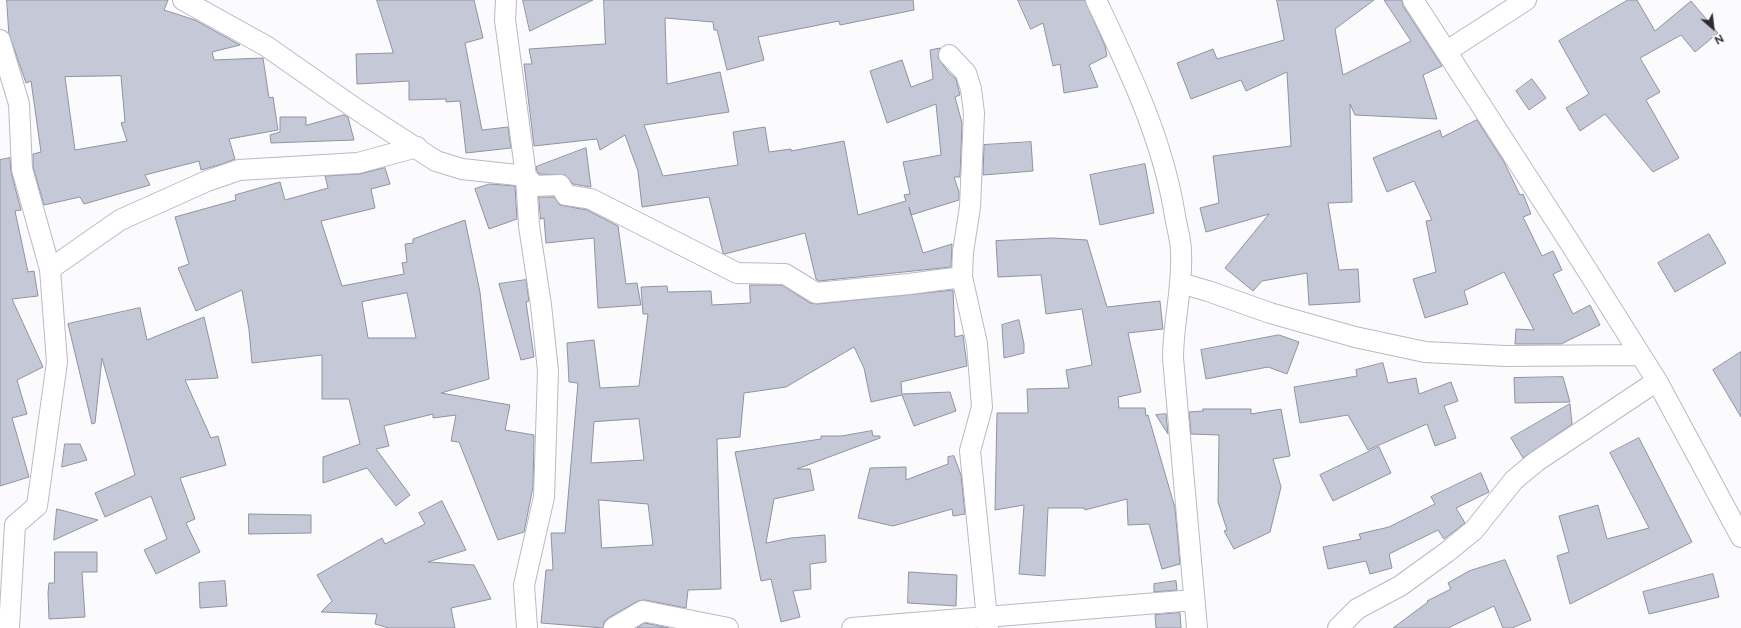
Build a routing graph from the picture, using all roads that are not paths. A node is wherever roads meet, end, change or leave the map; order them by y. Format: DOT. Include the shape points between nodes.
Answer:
graph roads {
  1 [pos="183,0"];
  2 [pos="506,0"];
  3 [pos="1096,0"];
  4 [pos="1413,0"];
  5 [pos="1526,0"];
  6 [pos="0,40"];
  7 [pos="1447,51"];
  8 [pos="949,55"];
  9 [pos="417,148"];
  10 [pos="526,176"];
  11 [pos="50,270"];
  12 [pos="962,277"];
  13 [pos="1180,283"];
  14 [pos="1640,355"];
  15 [pos="1657,381"];
  16 [pos="8,528"];
  17 [pos="1741,537"];
  18 [pos="1194,600"];
  19 [pos="987,623"];
  20 [pos="9,628"];
  21 [pos="527,628"];
  22 [pos="614,628"];
  23 [pos="728,628"];
  24 [pos="852,628"];
  25 [pos="1197,628"];
  26 [pos="1338,628"];
  1 -- 9 [label="street" via="266,46"];
  2 -- 10 [label="street" via="505,20"];
  3 -- 13 [label="street" via="1152,126 1170,183 1181,252"];
  4 -- 7 [label="street"];
  5 -- 7 [label="street"];
  6 -- 11 [label="street" via="19,104 22,168"];
  7 -- 14 [label="street"];
  8 -- 12 [label="street" via="966,73 974,112 970,207"];
  9 -- 10 [label="street" via="436,161 462,169"];
  9 -- 11 [label="street" via="358,162 239,170 207,181 120,220"];
  10 -- 12 [label="street" via="534,186 560,185 566,195 591,199 737,273 785,274 816,293"];
  10 -- 21 [label="street" via="529,226 548,371 544,497 524,585"];
  11 -- 16 [label="street" via="58,362 37,506"];
  12 -- 19 [label="street" via="977,344 982,407 970,451"];
  13 -- 14 [label="street" via="1355,337 1425,352 1505,356"];
  13 -- 18 [label="street" via="1173,358"];
  14 -- 15 [label="street"];
  15 -- 17 [label="street"];
  15 -- 26 [label="street" via="1537,461 1514,480 1474,530 1400,586 1357,609"];
  16 -- 20 [label="street"];
  18 -- 19 [label="street"];
  18 -- 25 [label="street"];
  19 -- 24 [label="street"];
  22 -- 23 [label="street" via="642,611"];
}
